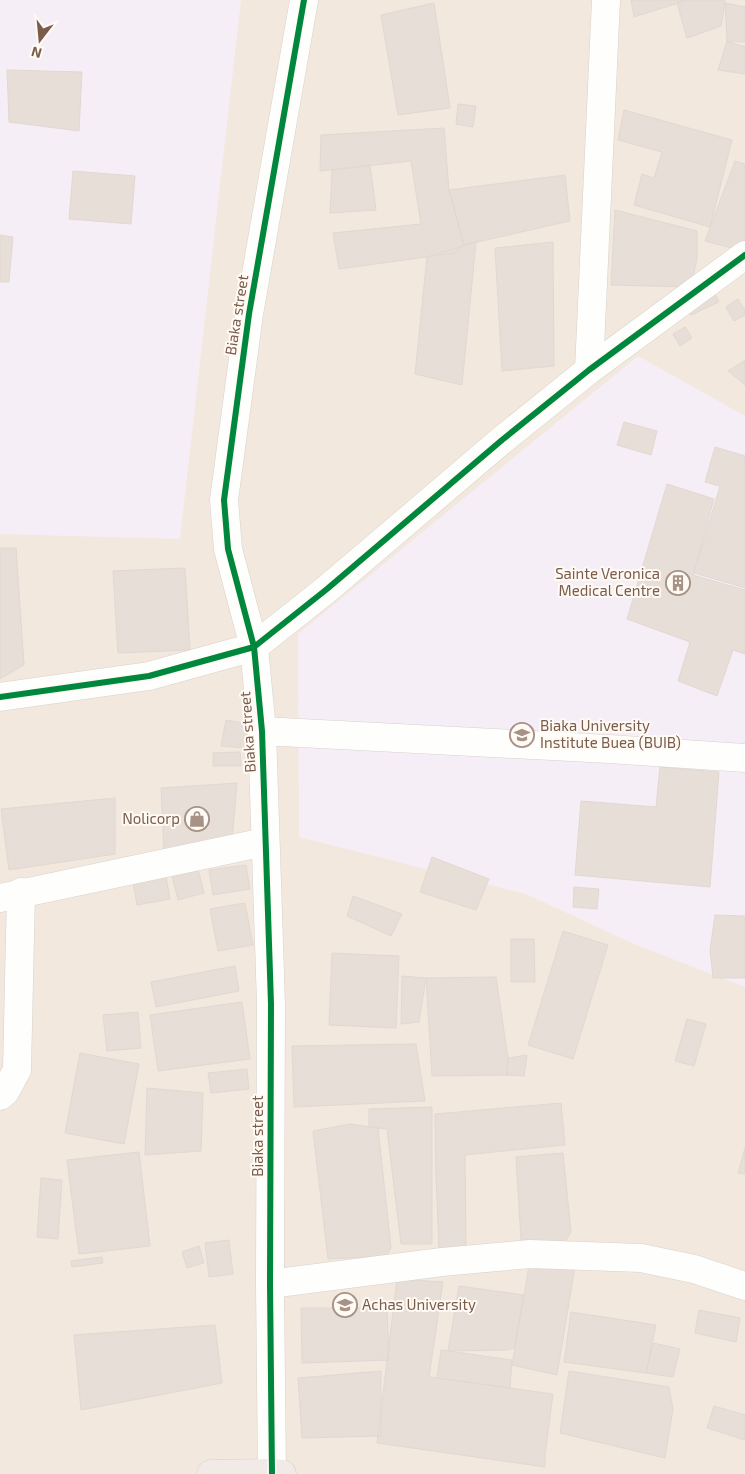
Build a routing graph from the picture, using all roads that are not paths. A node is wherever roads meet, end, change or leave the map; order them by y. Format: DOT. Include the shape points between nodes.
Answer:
graph roads {
  1 [pos="304,0"];
  2 [pos="606,0"];
  3 [pos="745,255"];
  4 [pos="589,370"];
  5 [pos="254,647"];
  6 [pos="0,697"];
  7 [pos="262,731"];
  8 [pos="745,758"];
  9 [pos="265,842"];
  10 [pos="11,895"];
  11 [pos="0,1096"];
  12 [pos="270,1284"];
  13 [pos="745,1286"];
  14 [pos="211,1474"];
  15 [pos="275,1474"];
  1 -- 5 [label="street, Biaka street" via="249,314 224,500 228,549"];
  2 -- 4 [label="street"];
  3 -- 4 [label="street"];
  4 -- 5 [label="street"];
  5 -- 6 [label="street" via="149,676"];
  5 -- 7 [label="street, Biaka street"];
  7 -- 8 [label="street"];
  7 -- 9 [label="street, Biaka street"];
  9 -- 10 [label="street"];
  9 -- 12 [label="street, Biaka street" via="271,1004"];
  10 -- 11 [label="street" via="17,1070"];
  12 -- 13 [label="street" via="530,1254 641,1258 694,1268"];
  12 -- 15 [label="street, Biaka street"];
  14 -- 15 [label="highway"];
}
